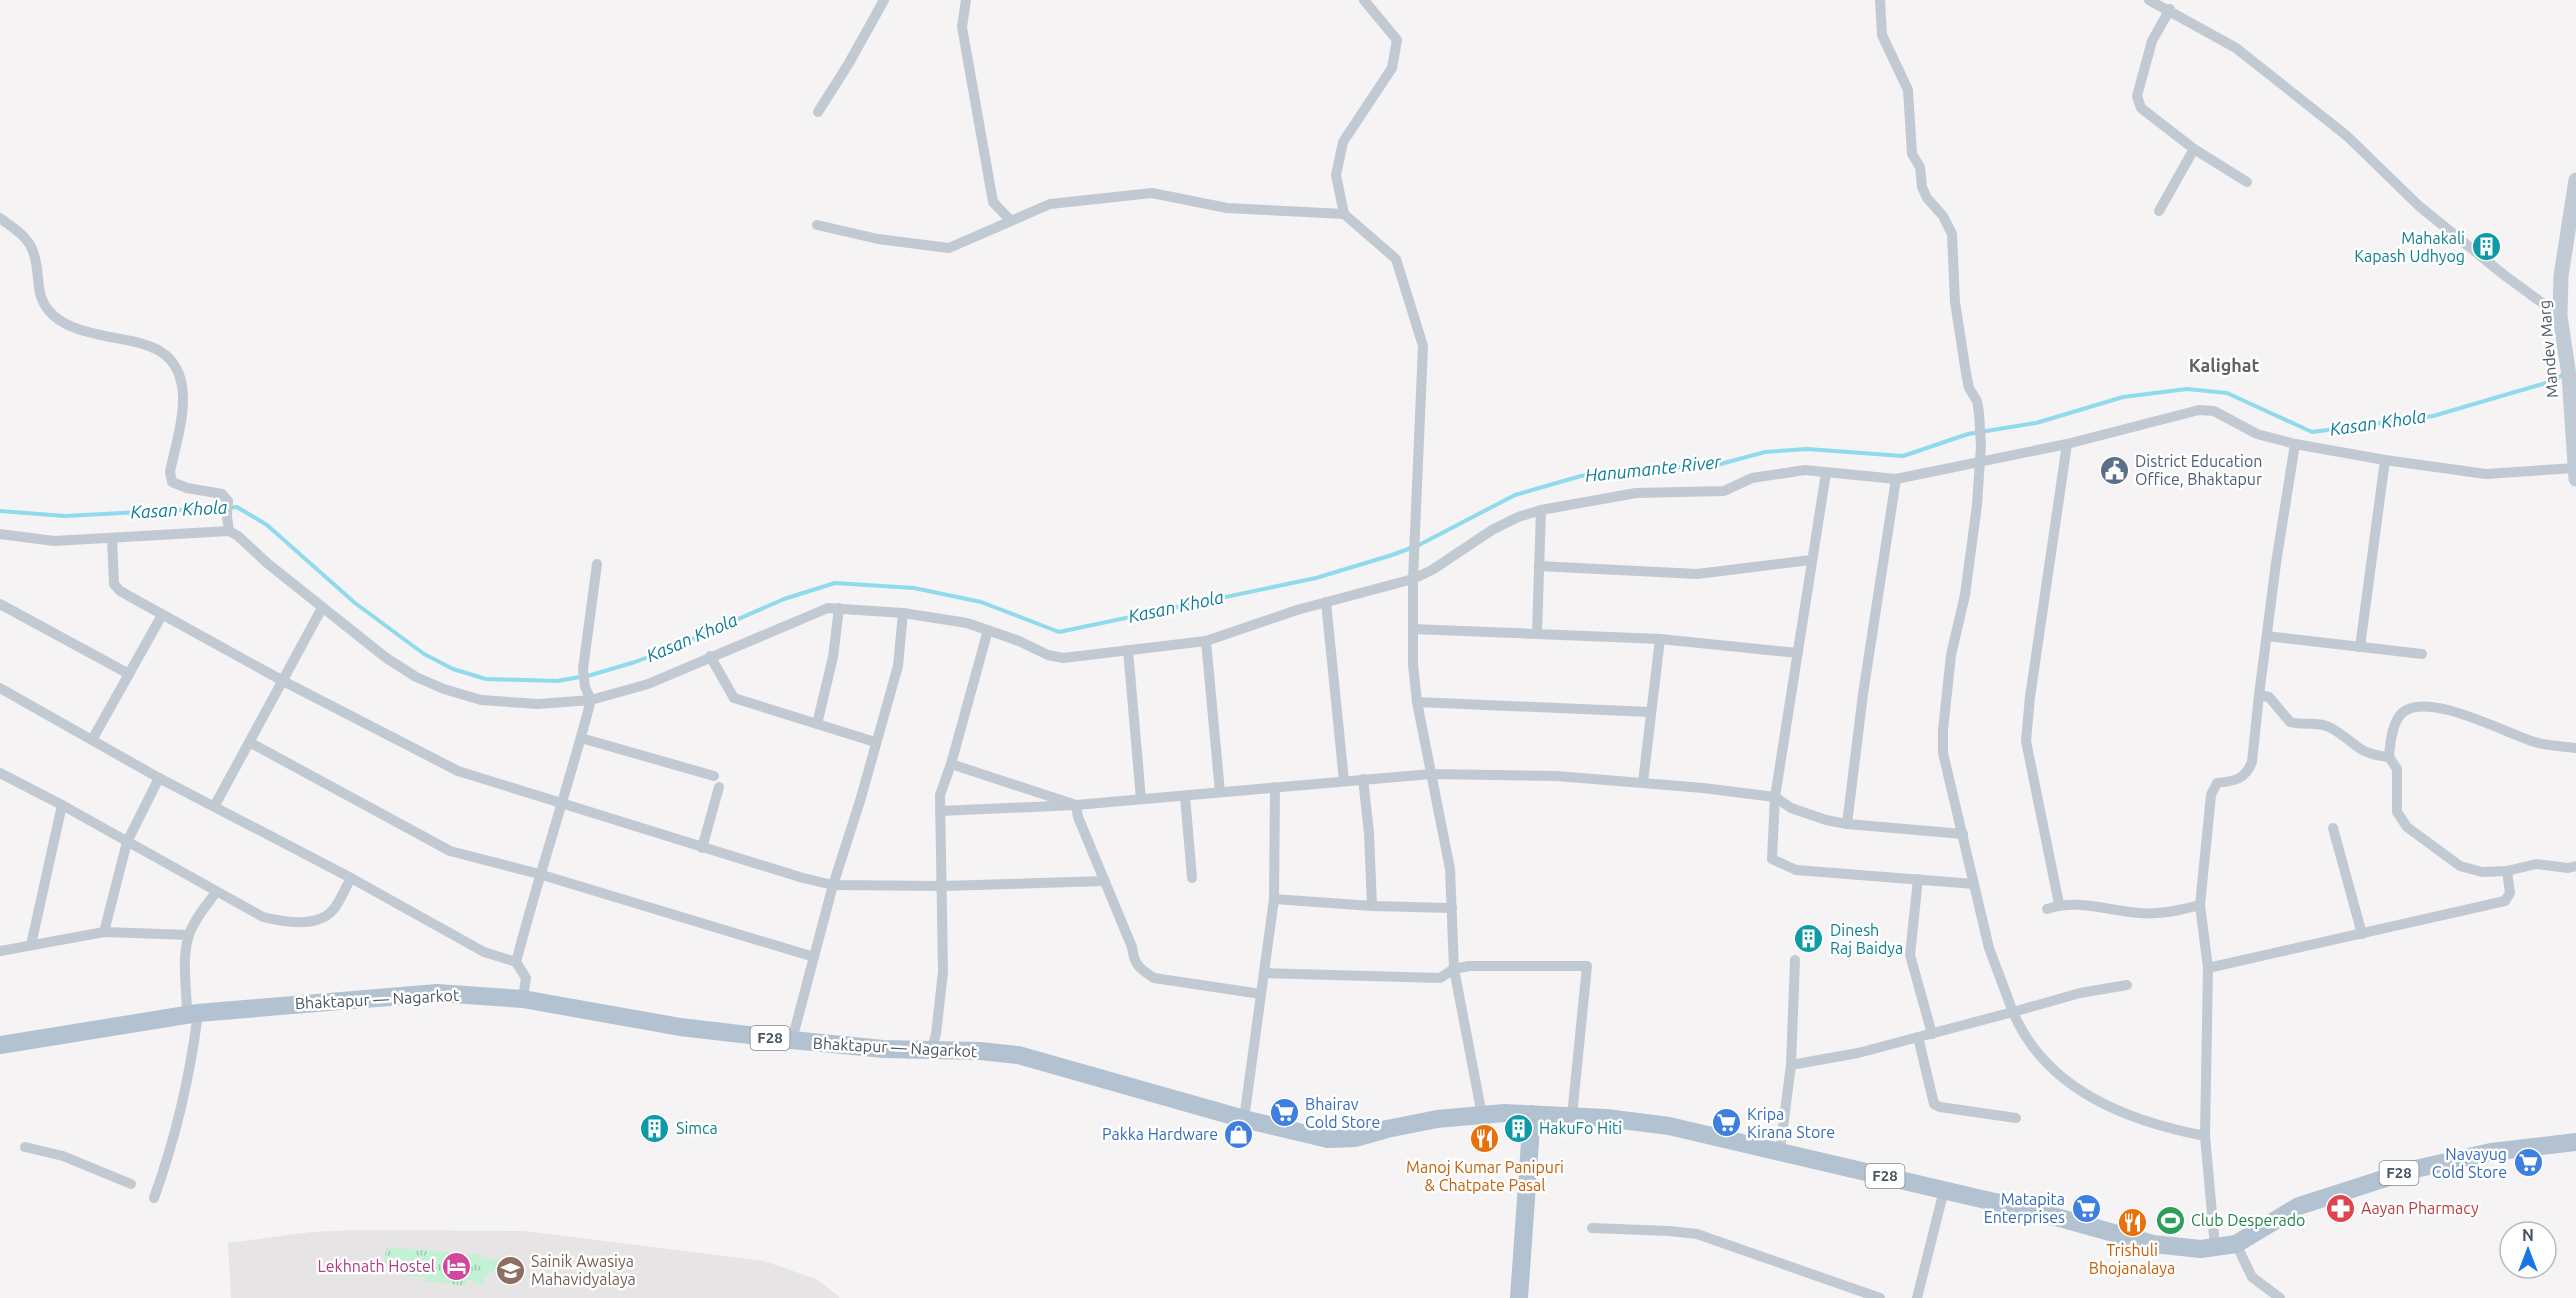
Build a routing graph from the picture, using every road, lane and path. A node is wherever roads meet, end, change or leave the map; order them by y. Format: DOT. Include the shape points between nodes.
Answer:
graph roads {
  1 [pos="884,0"];
  2 [pos="966,0"];
  3 [pos="1364,0"];
  4 [pos="1880,0"];
  5 [pos="2149,0"];
  6 [pos="2170,9"];
  7 [pos="818,112"];
  8 [pos="2194,149"];
  9 [pos="2576,180"];
  10 [pos="2247,182"];
  11 [pos="2159,211"];
  12 [pos="1344,214"];
  13 [pos="0,218"];
  14 [pos="1010,220"];
  15 [pos="817,225"];
  16 [pos="2560,316"];
  17 [pos="2572,380"];
  18 [pos="2067,444"];
  19 [pos="2295,444"];
  20 [pos="2385,460"];
  21 [pos="1980,461"];
  22 [pos="1826,473"];
  23 [pos="2575,473"];
  24 [pos="1896,479"];
  25 [pos="1541,510"];
  26 [pos="229,531"];
  27 [pos="0,534"];
  28 [pos="112,538"];
  29 [pos="1811,560"];
  30 [pos="597,564"];
  31 [pos="1539,566"];
  32 [pos="1413,579"];
  33 [pos="1326,602"];
  34 [pos="0,604"];
  35 [pos="322,608"];
  36 [pos="839,608"];
  37 [pos="903,613"];
  38 [pos="162,615"];
  39 [pos="1413,629"];
  40 [pos="988,630"];
  41 [pos="1538,633"];
  42 [pos="2267,636"];
  43 [pos="1660,639"];
  44 [pos="1206,641"];
  45 [pos="2360,646"];
  46 [pos="1128,650"];
  47 [pos="1798,653"];
  48 [pos="2421,654"];
  49 [pos="711,656"];
  50 [pos="129,674"];
  51 [pos="283,681"];
  52 [pos="0,688"];
  53 [pos="2259,695"];
  54 [pos="591,700"];
  55 [pos="1417,702"];
  56 [pos="1650,712"];
  57 [pos="818,724"];
  58 [pos="581,738"];
  59 [pos="92,740"];
  60 [pos="875,742"];
  61 [pos="250,743"];
  62 [pos="2576,748"];
  63 [pos="2388,757"];
  64 [pos="951,764"];
  65 [pos="0,773"];
  66 [pos="1431,774"];
  67 [pos="159,778"];
  68 [pos="1363,779"];
  69 [pos="1344,781"];
  70 [pos="1643,782"];
  71 [pos="1275,787"];
  72 [pos="1220,792"];
  73 [pos="1185,796"];
  74 [pos="1775,797"];
  75 [pos="1141,799"];
  76 [pos="62,805"];
  77 [pos="562,805"];
  78 [pos="1076,805"];
  79 [pos="215,806"];
  80 [pos="940,811"];
  81 [pos="1847,824"];
  82 [pos="2333,828"];
  83 [pos="1963,834"];
  84 [pos="127,842"];
  85 [pos="702,848"];
  86 [pos="2576,866"];
  87 [pos="2507,871"];
  88 [pos="539,874"];
  89 [pos="351,878"];
  90 [pos="1192,878"];
  91 [pos="1918,879"];
  92 [pos="1105,882"];
  93 [pos="1974,884"];
  94 [pos="833,885"];
  95 [pos="943,886"];
  96 [pos="216,892"];
  97 [pos="1274,899"];
  98 [pos="2059,904"];
  99 [pos="2200,905"];
  100 [pos="1372,906"];
  101 [pos="1452,908"];
  102 [pos="2047,909"];
  103 [pos="104,932"];
  104 [pos="2362,934"];
  105 [pos="189,935"];
  106 [pos="31,945"];
  107 [pos="0,951"];
  108 [pos="814,957"];
  109 [pos="1795,960"];
  110 [pos="516,962"];
  111 [pos="2208,968"];
  112 [pos="1454,969"];
  113 [pos="1264,973"];
  114 [pos="2127,985"];
  115 [pos="1261,994"];
  116 [pos="523,999"];
  117 [pos="2013,1012"];
  118 [pos="192,1014"];
  119 [pos="1932,1034"];
  120 [pos="1918,1037"];
  121 [pos="792,1040"];
  122 [pos="0,1045"];
  123 [pos="931,1052"];
  124 [pos="1791,1065"];
  125 [pos="1532,1114"];
  126 [pos="1482,1115"];
  127 [pos="1572,1116"];
  128 [pos="2016,1118"];
  129 [pos="1244,1119"];
  130 [pos="2205,1136"];
  131 [pos="2576,1142"];
  132 [pos="25,1148"];
  133 [pos="1780,1150"];
  134 [pos="131,1184"];
  135 [pos="1944,1190"];
  136 [pos="154,1198"];
  137 [pos="1592,1228"];
  138 [pos="2236,1244"];
  139 [pos="2215,1247"];
  140 [pos="2264,1292"];
  141 [pos="1920,1297"];
  142 [pos="1519,1298"];
  143 [pos="1880,1298"];
  144 [pos="2280,1298"];
  1 -- 7 [label="street"];
  2 -- 14 [label="street" via="962,27 993,202"];
  3 -- 12 [label="street" via="1396,40 1392,68 1343,142 1336,175"];
  4 -- 21 [label="street" via="1882,35 1908,90 1912,154 1920,167 1922,187 1952,234 1955,302 1969,388 1977,401"];
  5 -- 6 [label="street"];
  6 -- 8 [label="street" via="2152,41 2138,102"];
  6 -- 16 [label="street" via="2236,48 2347,136 2427,212"];
  8 -- 10 [label="street"];
  8 -- 11 [label="street"];
  9 -- 16 [label="main road, Mandev Marg" via="2561,276"];
  12 -- 14 [label="street" via="1227,208 1152,193 1050,204"];
  12 -- 32 [label="street" via="1396,259 1423,346"];
  13 -- 26 [label="street" via="24,236 33,249 37,286 54,316 68,326 159,350 171,362 184,399 170,472 172,482 222,494 228,501"];
  14 -- 15 [label="street" via="949,248 878,239"];
  16 -- 17 [label="main road, Mandev Marg"];
  17 -- 23 [label="main road, Mandev Marg"];
  18 -- 19 [label="street" via="2199,410 2214,411 2257,434"];
  18 -- 21 [label="street"];
  18 -- 98 [label="street" via="2026,741"];
  19 -- 20 [label="street"];
  19 -- 42 [label="street"];
  20 -- 23 [label="street" via="2487,474"];
  20 -- 45 [label="street"];
  21 -- 24 [label="street"];
  21 -- 83 [label="street" via="1965,595 1951,655 1943,730 1943,753"];
  22 -- 24 [label="street"];
  22 -- 25 [label="street" via="1790,471 1752,478 1724,491 1636,492"];
  22 -- 29 [label="street"];
  24 -- 81 [label="street"];
  25 -- 31 [label="street"];
  25 -- 32 [label="street" via="1492,530"];
  26 -- 28 [label="street"];
  26 -- 35 [label="street"];
  27 -- 28 [label="street" via="54,541"];
  28 -- 38 [label="street" via="116,588"];
  29 -- 31 [label="street" via="1697,574"];
  29 -- 47 [label="street"];
  30 -- 54 [label="street" via="583,669"];
  31 -- 41 [label="street"];
  32 -- 33 [label="street"];
  32 -- 39 [label="street"];
  33 -- 44 [label="street"];
  33 -- 69 [label="street"];
  34 -- 50 [label="street"];
  35 -- 51 [label="street"];
  35 -- 54 [label="street" via="385,657 416,676 465,696 538,704"];
  36 -- 37 [label="street"];
  36 -- 49 [label="street" via="828,608"];
  36 -- 57 [label="street"];
  37 -- 40 [label="street"];
  37 -- 60 [label="street" via="898,666"];
  38 -- 50 [label="street"];
  38 -- 51 [label="street"];
  39 -- 41 [label="street"];
  39 -- 55 [label="street"];
  40 -- 46 [label="street" via="1063,658"];
  40 -- 64 [label="street"];
  41 -- 43 [label="street"];
  42 -- 45 [label="street"];
  42 -- 53 [label="street"];
  43 -- 47 [label="street"];
  43 -- 56 [label="street"];
  44 -- 46 [label="street"];
  44 -- 72 [label="street"];
  45 -- 48 [label="street"];
  46 -- 75 [label="street"];
  47 -- 74 [label="street"];
  49 -- 54 [label="street" via="648,684"];
  49 -- 57 [label="street" via="734,698"];
  50 -- 59 [label="street"];
  51 -- 61 [label="street"];
  51 -- 77 [label="street" via="458,771"];
  52 -- 59 [label="street"];
  53 -- 63 [label="street" via="2269,697 2290,722 2324,725 2363,753"];
  53 -- 99 [label="street" via="2248,772 2237,781 2217,783 2211,795"];
  54 -- 58 [label="street"];
  55 -- 56 [label="street"];
  55 -- 66 [label="street"];
  56 -- 70 [label="street"];
  57 -- 60 [label="street"];
  58 -- 77 [label="street"];
  58 -- 85 [label="street" via="717,782"];
  59 -- 67 [label="street"];
  60 -- 94 [label="street"];
  61 -- 79 [label="street"];
  61 -- 88 [label="street" via="450,851"];
  62 -- 63 [label="street" via="2536,743 2462,714 2417,706 2403,713 2394,727"];
  63 -- 87 [label="street" via="2397,769 2397,812 2406,827 2460,866 2482,873"];
  64 -- 78 [label="street"];
  64 -- 80 [label="street" via="940,795"];
  65 -- 76 [label="street"];
  66 -- 68 [label="street"];
  66 -- 70 [label="street"];
  66 -- 101 [label="street" via="1450,868"];
  67 -- 79 [label="street"];
  67 -- 84 [label="street"];
  68 -- 69 [label="street"];
  68 -- 100 [label="street"];
  69 -- 71 [label="street"];
  70 -- 74 [label="street"];
  71 -- 72 [label="street"];
  71 -- 97 [label="street"];
  72 -- 73 [label="street"];
  73 -- 75 [label="street"];
  73 -- 90 [label="street"];
  74 -- 81 [label="street" via="1791,808"];
  74 -- 91 [label="street" via="1772,859 1796,870"];
  75 -- 78 [label="street"];
  76 -- 84 [label="street"];
  76 -- 106 [label="street"];
  77 -- 85 [label="street"];
  77 -- 88 [label="street"];
  78 -- 80 [label="street"];
  78 -- 92 [label="street"];
  79 -- 89 [label="street"];
  80 -- 95 [label="street"];
  81 -- 83 [label="street"];
  82 -- 104 [label="street"];
  83 -- 93 [label="street"];
  84 -- 96 [label="street"];
  84 -- 103 [label="street"];
  85 -- 94 [label="street"];
  86 -- 87 [label="street" via="2536,864"];
  87 -- 104 [label="street" via="2510,893 2505,901"];
  88 -- 108 [label="street"];
  88 -- 110 [label="street"];
  89 -- 96 [label="street" via="332,911 311,921 263,917"];
  89 -- 110 [label="street" via="484,952"];
  91 -- 93 [label="street"];
  91 -- 119 [label="street" via="1910,955"];
  92 -- 95 [label="street"];
  92 -- 115 [label="street" via="1139,969 1154,978"];
  93 -- 117 [label="street" via="1989,948"];
  94 -- 95 [label="street"];
  94 -- 108 [label="street"];
  95 -- 123 [label="street" via="943,972"];
  96 -- 105 [label="street"];
  97 -- 100 [label="street"];
  97 -- 113 [label="street"];
  98 -- 99 [label="street" via="2163,914"];
  98 -- 102 [label="street"];
  99 -- 111 [label="street"];
  100 -- 101 [label="street"];
  101 -- 112 [label="street"];
  103 -- 105 [label="street"];
  103 -- 106 [label="street"];
  104 -- 111 [label="street"];
  105 -- 118 [label="street" via="186,953"];
  106 -- 107 [label="street"];
  108 -- 121 [label="street"];
  109 -- 124 [label="street"];
  110 -- 116 [label="street" via="526,978"];
  111 -- 130 [label="street"];
  112 -- 113 [label="street" via="1440,978"];
  112 -- 126 [label="street"];
  112 -- 127 [label="street" via="1587,966"];
  113 -- 115 [label="street"];
  114 -- 117 [label="street" via="2080,993"];
  115 -- 129 [label="street"];
  116 -- 118 [label="main road, Bhaktapur — Nagarkot / F28" via="437,993"];
  116 -- 121 [label="main road, Bhaktapur — Nagarkot / F28" via="680,1027"];
  117 -- 119 [label="street"];
  117 -- 130 [label="street" via="2036,1053 2080,1091 2130,1117"];
  118 -- 122 [label="main road, Bhaktapur — Nagarkot / F28"];
  118 -- 136 [label="street" via="186,1089"];
  119 -- 120 [label="street"];
  120 -- 124 [label="street"];
  120 -- 128 [label="street" via="1934,1104"];
  121 -- 123 [label="main road, Bhaktapur — Nagarkot / F28"];
  123 -- 129 [label="main road, Bhaktapur — Nagarkot / F28" via="1018,1055"];
  124 -- 133 [label="street"];
  125 -- 126 [label="main road, Bhaktapur — Nagarkot / F28"];
  125 -- 127 [label="main road, F28"];
  125 -- 142 [label="main road"];
  126 -- 129 [label="main road, Bhaktapur — Nagarkot / F28" via="1437,1119 1338,1140"];
  127 -- 133 [label="main road, F28" via="1669,1126"];
  130 -- 139 [label="street"];
  131 -- 138 [label="main road, F28" via="2491,1152 2410,1170 2299,1206"];
  132 -- 134 [label="street" via="63,1156"];
  133 -- 135 [label="main road, F28"];
  135 -- 139 [label="main road, F28" via="2153,1244"];
  135 -- 141 [label="street"];
  137 -- 143 [label="street" via="1697,1234"];
  138 -- 139 [label="main road, F28"];
  138 -- 140 [label="street"];
  140 -- 144 [label="street"];
}
